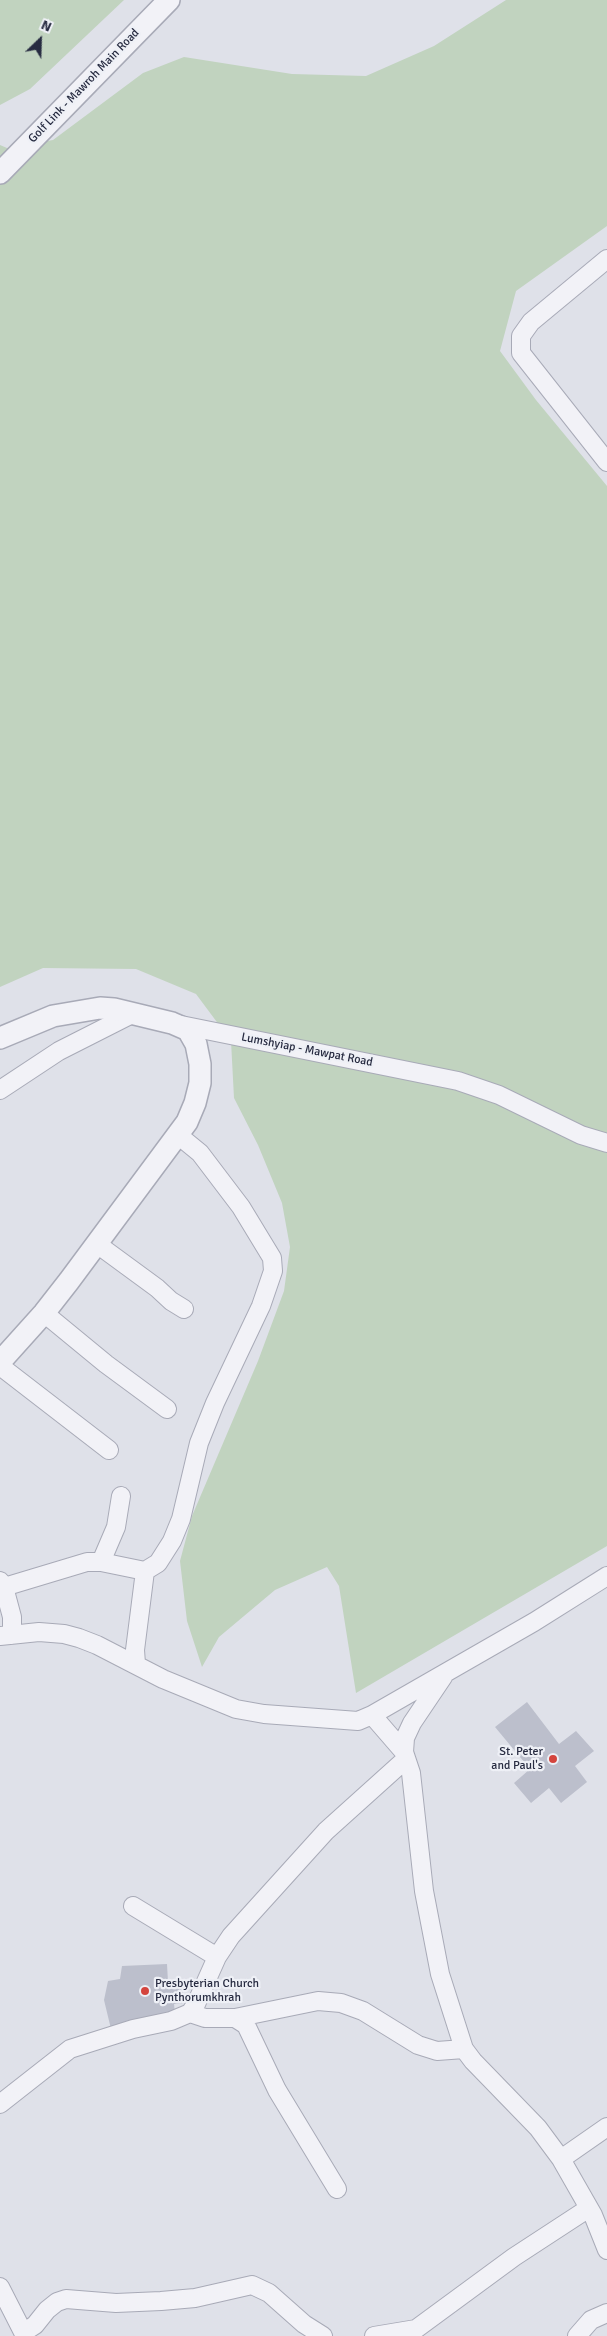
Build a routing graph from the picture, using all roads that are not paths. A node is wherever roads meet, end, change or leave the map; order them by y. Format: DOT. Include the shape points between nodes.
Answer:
graph roads {
  1 [pos="169,0"];
  2 [pos="0,173"];
  3 [pos="607,259"];
  4 [pos="603,450"];
  5 [pos="134,1013"];
  6 [pos="172,1023"];
  7 [pos="0,1038"];
  8 [pos="0,1090"];
  9 [pos="178,1135"];
  10 [pos="607,1143"];
  11 [pos="97,1244"];
  12 [pos="184,1309"];
  13 [pos="44,1314"];
  14 [pos="0,1362"];
  15 [pos="0,1366"];
  16 [pos="167,1409"];
  17 [pos="109,1450"];
  18 [pos="121,1496"];
  19 [pos="101,1562"];
  20 [pos="145,1571"];
  21 [pos="607,1576"];
  22 [pos="2,1584"];
  23 [pos="6,1635"];
  24 [pos="136,1664"];
  25 [pos="446,1673"];
  26 [pos="372,1715"];
  27 [pos="405,1756"];
  28 [pos="133,1906"];
  29 [pos="217,1957"];
  30 [pos="190,2013"];
  31 [pos="235,2018"];
  32 [pos="464,2049"];
  33 [pos="0,2104"];
  34 [pos="607,2127"];
  35 [pos="561,2159"];
  36 [pos="337,2189"];
  37 [pos="589,2208"];
  38 [pos="607,2250"];
  39 [pos="0,2287"];
  40 [pos="607,2313"];
  41 [pos="421,2332"];
  42 [pos="24,2334"];
  43 [pos="323,2336"];
  44 [pos="374,2336"];
  45 [pos="577,2336"];
  1 -- 2 [label="street, Golf Link - Mawroh Main Road"];
  3 -- 4 [label="street" via="531,322 522,336 521,353"];
  5 -- 6 [label="street, Lumshyiap - Mawpat Road"];
  5 -- 7 [label="street, Lumshyiap - Mawpat Road" via="100,1008 78,1011 29,1024"];
  5 -- 8 [label="street" via="59,1051"];
  6 -- 9 [label="street" via="188,1030 196,1044 200,1064 195,1103"];
  6 -- 10 [label="street, Lumshyiap - Mawpat Road" via="458,1081 499,1095 562,1127"];
  9 -- 11 [label="street"];
  9 -- 20 [label="street" via="200,1153 241,1207 272,1258 273,1270 261,1306 199,1443 181,1520 158,1563"];
  11 -- 12 [label="street"];
  11 -- 13 [label="street"];
  13 -- 14 [label="street"];
  13 -- 16 [label="street"];
  15 -- 17 [label="street"];
  18 -- 19 [label="street" via="116,1527"];
  19 -- 20 [label="street"];
  19 -- 22 [label="street" via="71,1565"];
  20 -- 24 [label="street"];
  21 -- 25 [label="street"];
  22 -- 23 [label="street" via="12,1617"];
  23 -- 24 [label="street" via="64,1634 97,1645"];
  24 -- 26 [label="street" via="163,1679 236,1709 358,1721"];
  25 -- 26 [label="street"];
  25 -- 27 [label="street" via="412,1723 405,1738"];
  26 -- 27 [label="street"];
  27 -- 29 [label="street" via="301,1857 231,1936"];
  27 -- 32 [label="street" via="411,1773 424,1891 440,1974"];
  28 -- 29 [label="street"];
  29 -- 30 [label="street"];
  30 -- 31 [label="street" via="206,2018"];
  30 -- 33 [label="street" via="70,2049"];
  31 -- 32 [label="street" via="318,2001 341,2003 363,2011 418,2045 437,2051"];
  31 -- 36 [label="street" via="246,2025 276,2090"];
  32 -- 35 [label="street" via="538,2128"];
  34 -- 35 [label="street"];
  35 -- 37 [label="street"];
  37 -- 38 [label="street"];
  37 -- 41 [label="street" via="514,2257"];
  39 -- 42 [label="street"];
  40 -- 45 [label="street" via="591,2320"];
  41 -- 44 [label="street"];
  42 -- 43 [label="street" via="57,2302 66,2300 161,2301 195,2298 252,2284 269,2293"];
}
